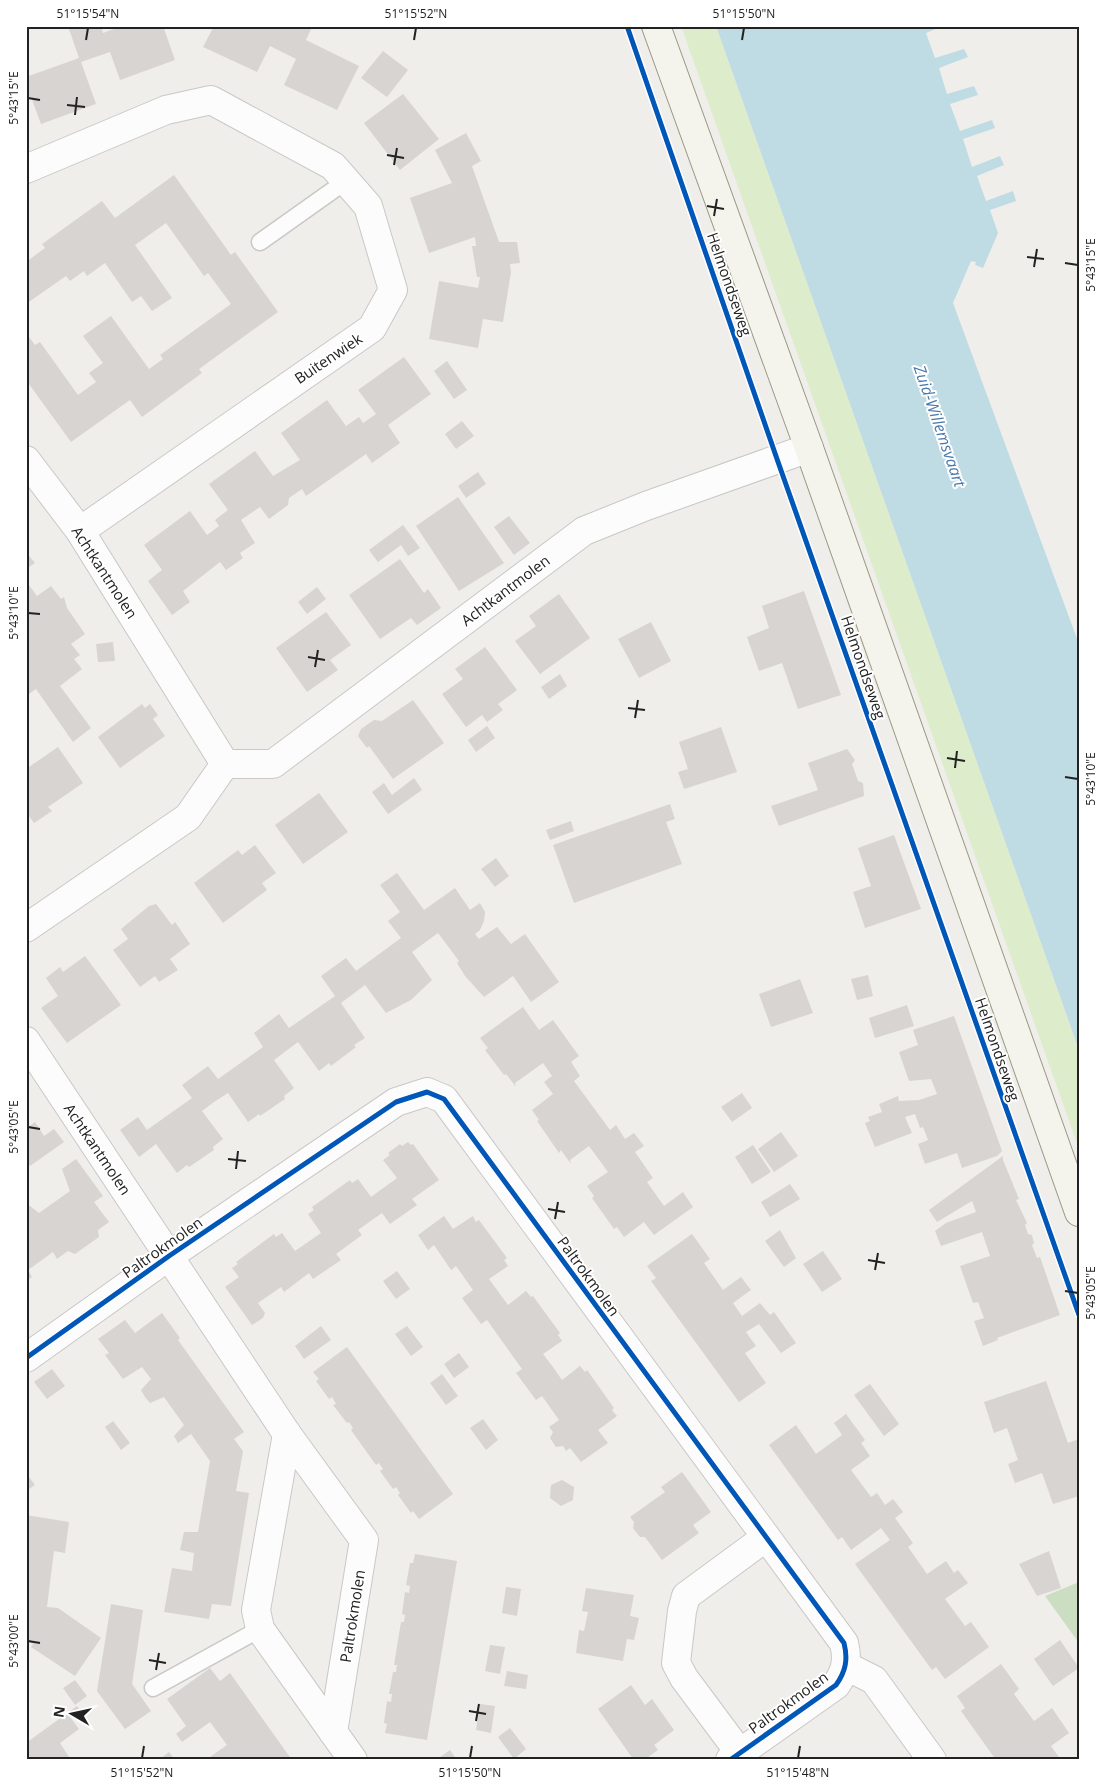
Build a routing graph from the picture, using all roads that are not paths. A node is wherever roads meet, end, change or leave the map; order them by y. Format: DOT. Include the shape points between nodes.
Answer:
graph roads {
  1 [pos="656,26"];
  2 [pos="26,169"];
  3 [pos="346,181"];
  4 [pos="260,242"];
  5 [pos="809,448"];
  6 [pos="26,460"];
  7 [pos="80,531"];
  8 [pos="226,764"];
  9 [pos="26,928"];
  10 [pos="26,1041"];
  11 [pos="1079,1212"];
  12 [pos="169,1256"];
  13 [pos="26,1358"];
  14 [pos="287,1434"];
  15 [pos="765,1538"];
  16 [pos="260,1629"];
  17 [pos="846,1666"];
  18 [pos="154,1688"];
  19 [pos="333,1732"];
  20 [pos="738,1757"];
  21 [pos="353,1760"];
  22 [pos="932,1760"];
  1 -- 5 [label="street, Helmondseweg"];
  2 -- 3 [label="street, Buitenwiek" via="166,110 211,100 333,166"];
  3 -- 4 [label="lane"];
  3 -- 7 [label="street, Buitenwiek" via="368,206 393,290 372,328"];
  5 -- 8 [label="street, Achtkantmolen" via="584,531 273,764"];
  5 -- 11 [label="street, Helmondseweg"];
  6 -- 7 [label="street, Achtkantmolen"];
  7 -- 8 [label="street, Achtkantmolen"];
  8 -- 9 [label="street" via="188,817"];
  10 -- 12 [label="street, Achtkantmolen"];
  12 -- 13 [label="street, Paltrokmolen"];
  12 -- 14 [label="street, Paltrokmolen"];
  12 -- 15 [label="street, Paltrokmolen" via="396,1102 427,1092 444,1098"];
  14 -- 16 [label="street" via="256,1610"];
  14 -- 19 [label="street, Paltrokmolen" via="364,1540"];
  15 -- 17 [label="street, Paltrokmolen" via="844,1643"];
  15 -- 20 [label="street, Paltrokmolen" via="686,1596 679,1633 676,1663"];
  16 -- 18 [label="lane"];
  16 -- 19 [label="street"];
  17 -- 20 [label="street, Paltrokmolen" via="836,1685"];
  17 -- 22 [label="street, Paltrokmolen" via="874,1680"];
  19 -- 21 [label="street"];
}
